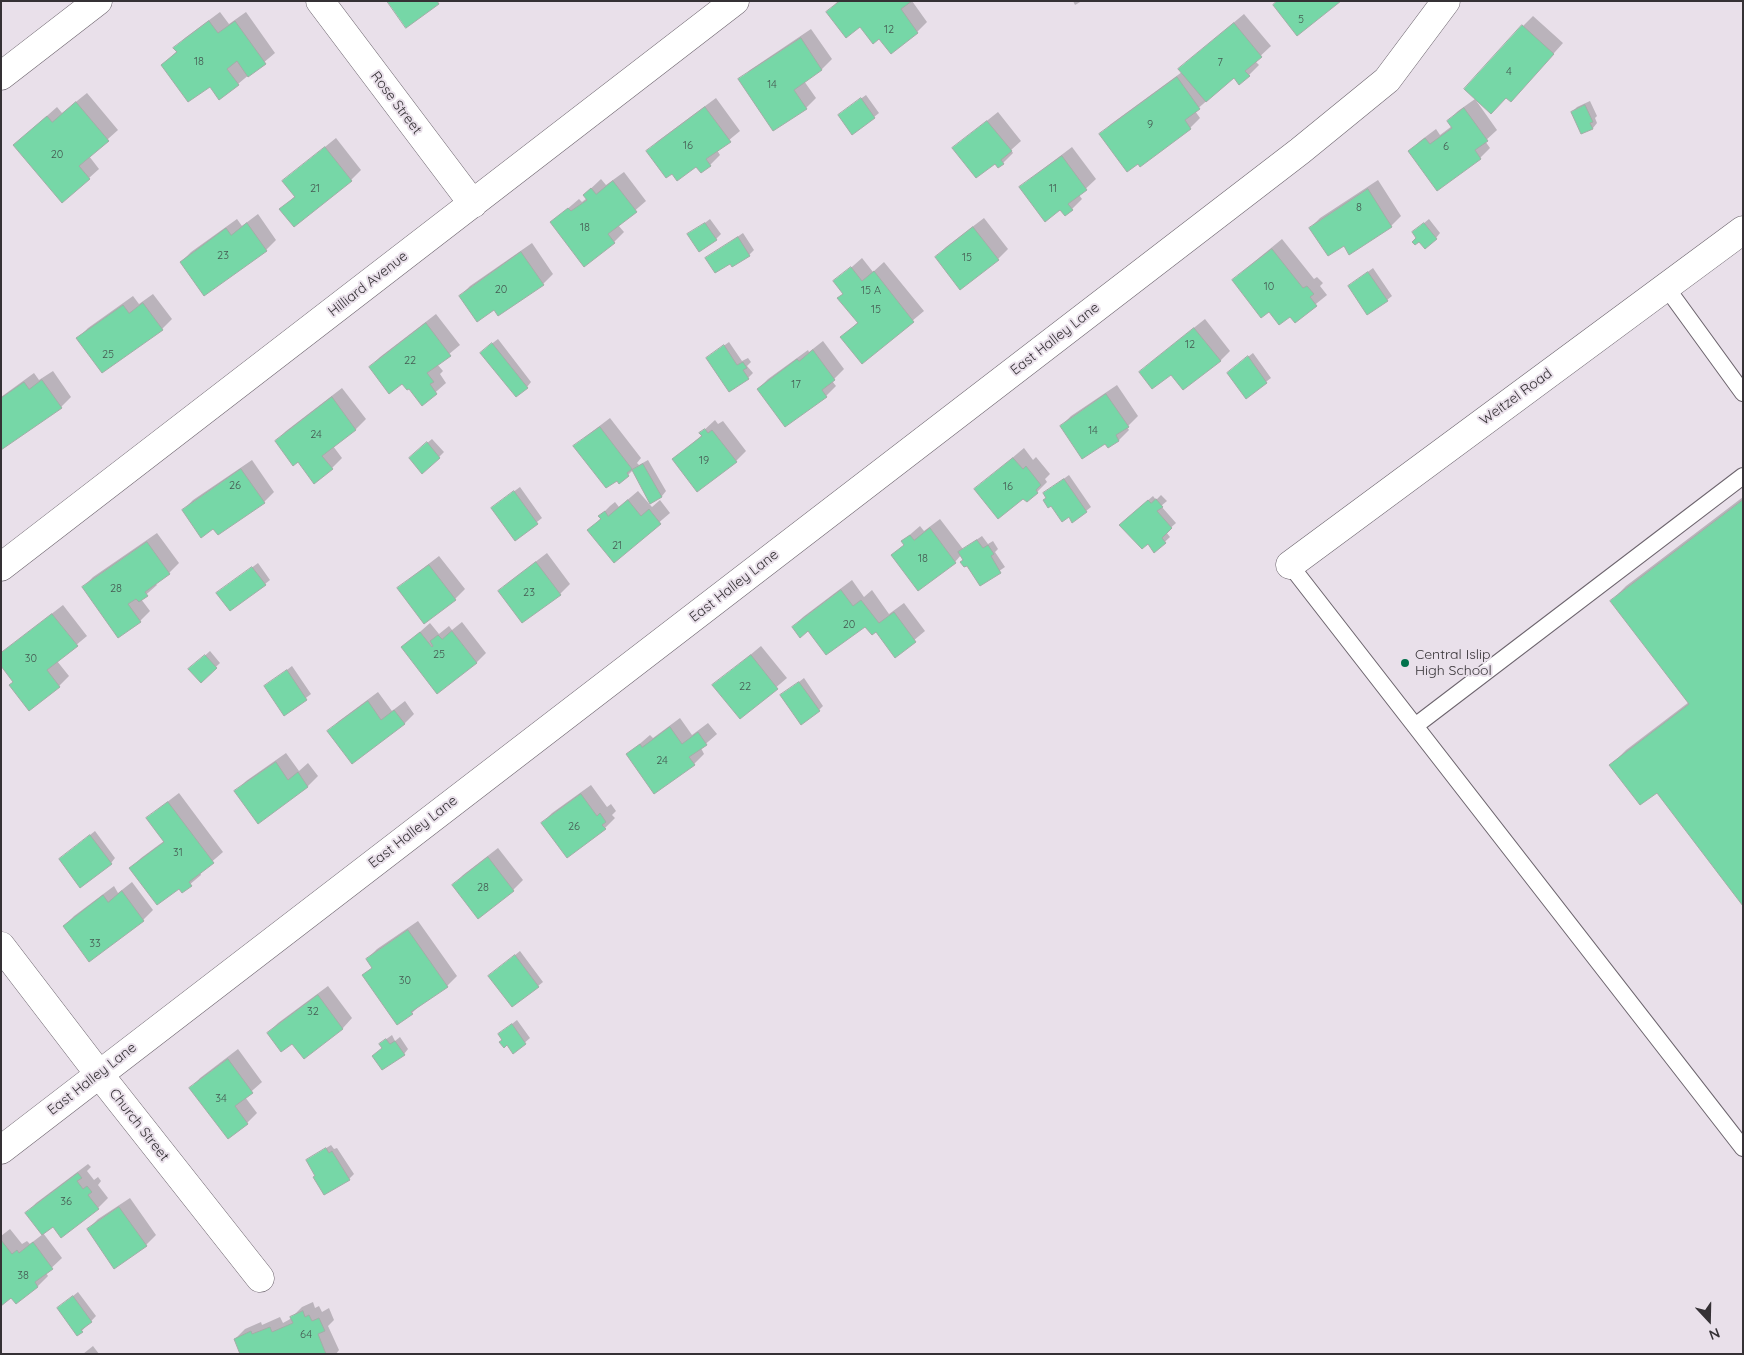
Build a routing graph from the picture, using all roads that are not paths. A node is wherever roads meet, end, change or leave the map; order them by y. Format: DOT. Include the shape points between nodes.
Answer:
graph roads {
  1 [pos="98,1"];
  2 [pos="320,1"];
  3 [pos="735,1"];
  4 [pos="1446,1"];
  5 [pos="1,76"];
  6 [pos="473,204"];
  7 [pos="1743,230"];
  8 [pos="1666,287"];
  9 [pos="1743,393"];
  10 [pos="1743,476"];
  11 [pos="1290,565"];
  12 [pos="1,566"];
  13 [pos="1415,726"];
  14 [pos="1,946"];
  15 [pos="99,1074"];
  16 [pos="1743,1148"];
  17 [pos="1,1150"];
  18 [pos="260,1278"];
  1 -- 5 [label="street"];
  2 -- 6 [label="street, Rose Street"];
  3 -- 6 [label="street, Hilliard Avenue"];
  4 -- 15 [label="street, East Halley Lane" via="1387,80 1300,151"];
  6 -- 12 [label="street, Hilliard Avenue"];
  7 -- 8 [label="street, Weitzel Road"];
  8 -- 9 [label="lane"];
  8 -- 11 [label="street, Weitzel Road"];
  10 -- 13 [label="lane"];
  11 -- 13 [label="lane"];
  13 -- 16 [label="lane"];
  14 -- 15 [label="street, Church Street"];
  15 -- 17 [label="street, East Halley Lane"];
  15 -- 18 [label="street, Church Street"];
}
